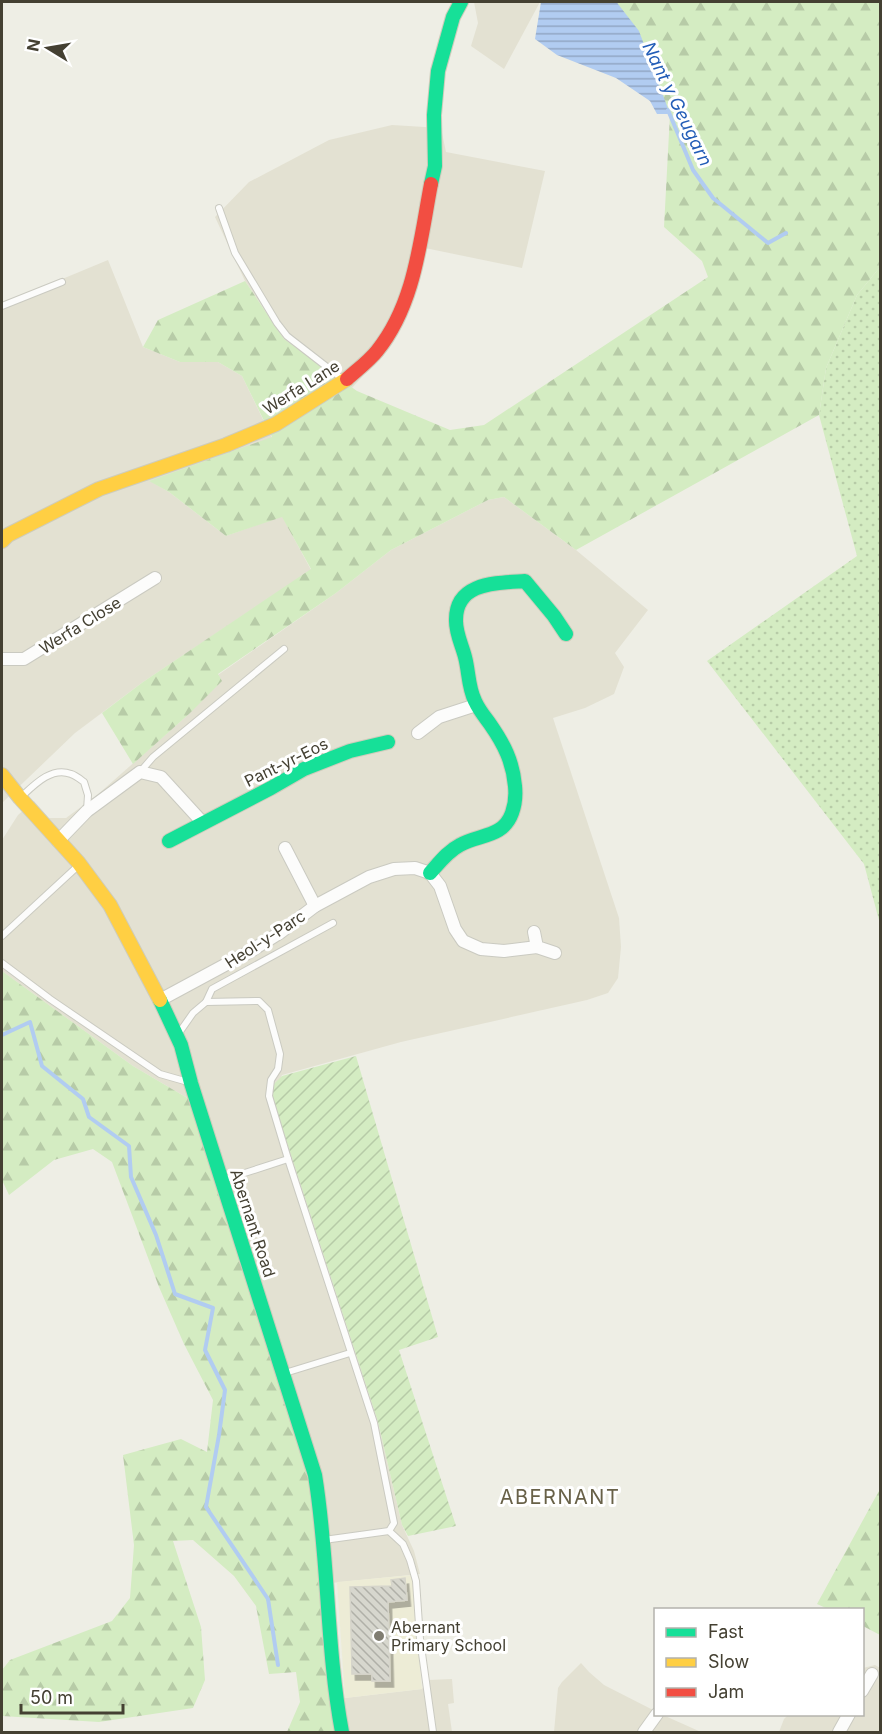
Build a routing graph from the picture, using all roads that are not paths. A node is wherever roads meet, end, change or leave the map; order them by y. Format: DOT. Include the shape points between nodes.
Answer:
graph roads {
  1 [pos="461,2"];
  2 [pos="219,208"];
  3 [pos="62,282"];
  4 [pos="2,306"];
  5 [pos="345,381"];
  6 [pos="2,541"];
  7 [pos="155,578"];
  8 [pos="567,634"];
  9 [pos="284,649"];
  10 [pos="2,659"];
  11 [pos="476,705"];
  12 [pos="418,733"];
  13 [pos="388,742"];
  14 [pos="140,772"];
  15 [pos="2,775"];
  16 [pos="20,798"];
  17 [pos="87,811"];
  18 [pos="203,823"];
  19 [pos="58,841"];
  20 [pos="169,842"];
  21 [pos="285,848"];
  22 [pos="79,865"];
  23 [pos="430,873"];
  24 [pos="315,906"];
  25 [pos="333,923"];
  26 [pos="534,932"];
  27 [pos="2,936"];
  28 [pos="537,947"];
  29 [pos="555,953"];
  30 [pos="2,963"];
  31 [pos="160,1000"];
  32 [pos="206,1002"];
  33 [pos="177,1035"];
  34 [pos="191,1083"];
  35 [pos="288,1159"];
  36 [pos="222,1181"];
  37 [pos="350,1353"];
  38 [pos="284,1373"];
  39 [pos="389,1531"];
  40 [pos="324,1540"];
  41 [pos="872,1674"];
  42 [pos="864,1688"];
  43 [pos="656,1716"];
  44 [pos="848,1716"];
  45 [pos="342,1732"];
  46 [pos="433,1732"];
  47 [pos="644,1732"];
  48 [pos="839,1732"];
  1 -- 5 [label="street, Werfa Lane" via="438,70 435,166 411,285 398,319 377,351"];
  2 -- 5 [label="lane" via="236,253 276,323"];
  3 -- 4 [label="lane"];
  5 -- 6 [label="street, Werfa Lane" via="276,424 99,489"];
  7 -- 10 [label="street, Werfa Close" via="24,659"];
  8 -- 11 [label="street" via="525,581 475,587 460,600 456,618"];
  9 -- 14 [label="lane"];
  11 -- 12 [label="street" via="439,717"];
  11 -- 23 [label="street" via="507,749 515,774 516,801 510,820 494,835 461,843"];
  13 -- 18 [label="street, Pant-yr-Eos" via="350,751 304,769"];
  14 -- 17 [label="street"];
  14 -- 18 [label="street" via="161,777"];
  15 -- 16 [label="street, Abernant Road"];
  16 -- 17 [label="lane" via="38,781 56,773 70,773 84,782"];
  16 -- 19 [label="street, Abernant Road"];
  17 -- 19 [label="street"];
  18 -- 20 [label="street, Pant-yr-Eos"];
  19 -- 22 [label="street, Abernant Road"];
  21 -- 24 [label="street"];
  22 -- 27 [label="lane"];
  22 -- 31 [label="street, Abernant Road" via="110,905"];
  23 -- 24 [label="street, Heol-y-Parc" via="415,868 394,869 369,877"];
  23 -- 28 [label="street" via="440,886 454,929 463,940 481,949"];
  24 -- 31 [label="street, Heol-y-Parc" via="281,932"];
  25 -- 32 [label="lane" via="212,989"];
  26 -- 28 [label="street"];
  28 -- 29 [label="street"];
  30 -- 34 [label="lane" via="152,1069"];
  31 -- 33 [label="street, Abernant Road"];
  32 -- 33 [label="lane"];
  32 -- 35 [label="lane" via="259,1001 268,1010 280,1054 269,1096"];
  33 -- 34 [label="street, Abernant Road"];
  34 -- 36 [label="street, Abernant Road"];
  35 -- 36 [label="lane"];
  35 -- 37 [label="lane"];
  36 -- 38 [label="street, Abernant Road"];
  37 -- 38 [label="lane"];
  37 -- 39 [label="lane" via="374,1423 394,1523"];
  38 -- 40 [label="street, Abernant Road" via="315,1475"];
  39 -- 40 [label="lane"];
  39 -- 46 [label="lane" via="403,1544 416,1581"];
  40 -- 45 [label="street, Abernant Road" via="335,1694"];
  41 -- 42 [label="street"];
  43 -- 47 [label="street"];
  44 -- 48 [label="street"];
}
